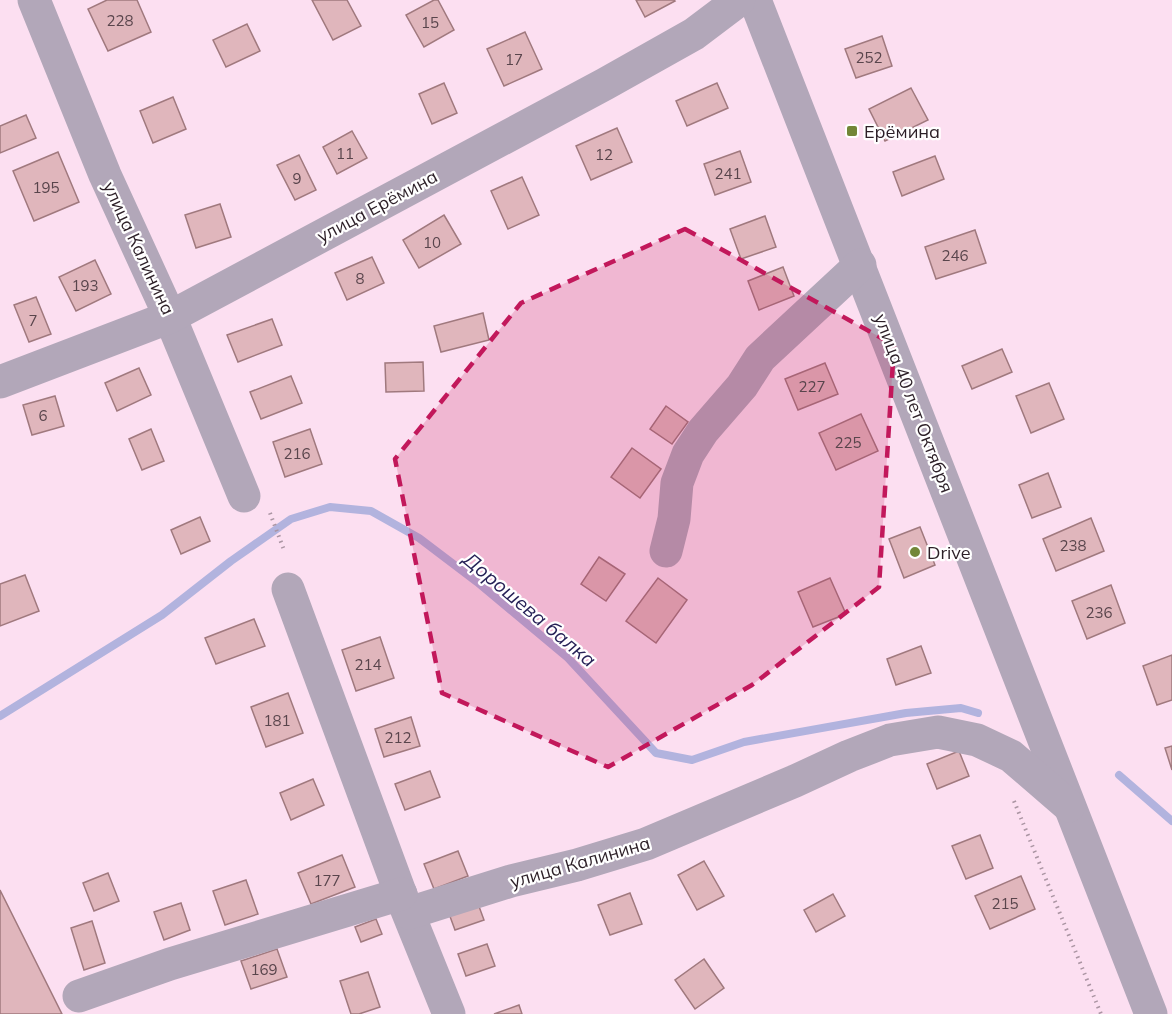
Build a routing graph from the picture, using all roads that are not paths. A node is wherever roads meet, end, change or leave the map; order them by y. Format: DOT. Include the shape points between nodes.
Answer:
graph roads {
  1 [pos="34,0"];
  2 [pos="739,0"];
  3 [pos="755,0"];
  4 [pos="860,265"];
  5 [pos="170,317"];
  6 [pos="0,382"];
  7 [pos="256,501"];
  8 [pos="666,551"];
  9 [pos="288,589"];
  10 [pos="747,800"];
  11 [pos="1071,807"];
  12 [pos="405,904"];
  13 [pos="79,996"];
  14 [pos="449,1014"];
  15 [pos="1152,1014"];
  1 -- 5 [label="street, улица Калинина" via="105,175"];
  2 -- 5 [label="street, улица Ерёмина" via="693,34 635,67"];
  3 -- 4 [label="street, улица 40 лет Октября"];
  4 -- 8 [label="street" via="760,358 742,386 703,431 688,454 677,483"];
  4 -- 11 [label="street, улица 40 лет Октября"];
  5 -- 6 [label="street, улица Ерёмина"];
  5 -- 7 [label="street, улица Калинина"];
  9 -- 12 [label="street"];
  10 -- 11 [label="street, улица 40 лет Октября" via="890,740 938,732 977,740 1011,756"];
  10 -- 12 [label="street, улица Калинина" via="646,844 578,865"];
  11 -- 15 [label="street, улица 40 лет Октября"];
  12 -- 13 [label="street, улица Калинина" via="170,964"];
  12 -- 14 [label="street"];
}
